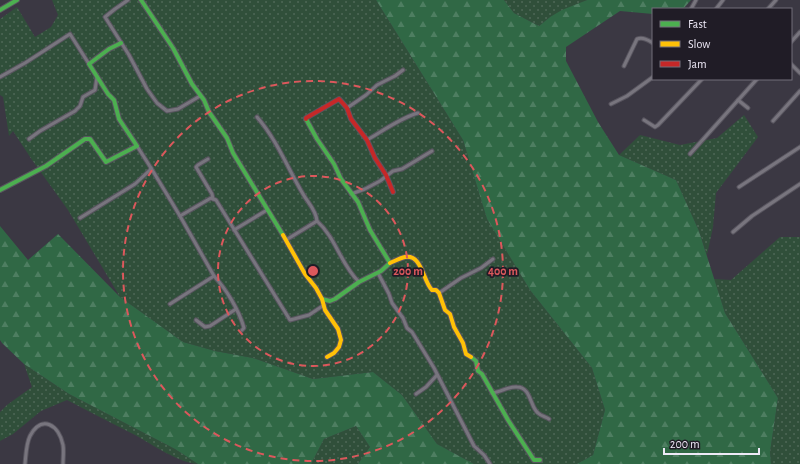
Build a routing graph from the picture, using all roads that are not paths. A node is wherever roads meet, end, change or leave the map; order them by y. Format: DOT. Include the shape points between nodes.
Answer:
graph roads {
  1 [pos="17,0"];
  2 [pos="128,0"];
  3 [pos="141,0"];
  4 [pos="723,0"];
  5 [pos="776,0"];
  6 [pos="717,8"];
  7 [pos="769,8"];
  8 [pos="0,10"];
  9 [pos="800,32"];
  10 [pos="792,41"];
  11 [pos="652,42"];
  12 [pos="121,43"];
  13 [pos="89,64"];
  14 [pos="792,65"];
  15 [pos="624,66"];
  16 [pos="403,70"];
  17 [pos="800,73"];
  18 [pos="0,77"];
  19 [pos="97,77"];
  20 [pos="652,78"];
  21 [pos="701,80"];
  22 [pos="756,80"];
  23 [pos="800,91"];
  24 [pos="200,96"];
  25 [pos="738,100"];
  26 [pos="611,104"];
  27 [pos="347,108"];
  28 [pos="748,108"];
  29 [pos="418,113"];
  30 [pos="257,118"];
  31 [pos="644,120"];
  32 [pos="773,121"];
  33 [pos="29,139"];
  34 [pos="367,140"];
  35 [pos="137,146"];
  36 [pos="800,147"];
  37 [pos="432,151"];
  38 [pos="690,154"];
  39 [pos="208,159"];
  40 [pos="151,168"];
  41 [pos="386,175"];
  42 [pos="800,184"];
  43 [pos="739,187"];
  44 [pos="0,190"];
  45 [pos="393,192"];
  46 [pos="351,194"];
  47 [pos="213,199"];
  48 [pos="267,210"];
  49 [pos="180,216"];
  50 [pos="80,218"];
  51 [pos="317,221"];
  52 [pos="234,230"];
  53 [pos="733,232"];
  54 [pos="286,240"];
  55 [pos="493,259"];
  56 [pos="390,262"];
  57 [pos="378,273"];
  58 [pos="214,276"];
  59 [pos="359,282"];
  60 [pos="439,293"];
  61 [pos="322,299"];
  62 [pos="170,304"];
  63 [pos="324,305"];
  64 [pos="236,309"];
  65 [pos="196,320"];
  66 [pos="242,330"];
  67 [pos="327,357"];
  68 [pos="437,375"];
  69 [pos="492,393"];
  70 [pos="416,394"];
  71 [pos="550,419"];
  72 [pos="540,460"];
  73 [pos="25,464"];
  74 [pos="63,464"];
  75 [pos="490,464"];
  1 -- 8 [label="street"];
  2 -- 12 [label="street" via="105,18"];
  3 -- 24 [label="street" via="173,48"];
  4 -- 6 [label="street"];
  5 -- 7 [label="street"];
  9 -- 10 [label="street"];
  11 -- 15 [label="street" via="641,38 637,40"];
  12 -- 13 [label="street"];
  12 -- 24 [label="street" via="147,89 157,103 167,111 178,109"];
  13 -- 18 [label="street" via="70,34"];
  13 -- 19 [label="street"];
  14 -- 17 [label="street"];
  16 -- 27 [label="street" via="377,85"];
  19 -- 33 [label="street" via="95,90 83,97 75,111"];
  19 -- 35 [label="street" via="118,104 117,113 120,120"];
  20 -- 26 [label="street"];
  21 -- 31 [label="street" via="658,125 655,127"];
  22 -- 25 [label="street"];
  23 -- 32 [label="street"];
  24 -- 48 [label="street"];
  25 -- 28 [label="street"];
  25 -- 38 [label="street"];
  27 -- 34 [label="street" via="351,119"];
  27 -- 46 [label="street" via="338,98 306,118"];
  29 -- 34 [label="street"];
  30 -- 51 [label="street" via="273,140 313,209"];
  34 -- 41 [label="street"];
  35 -- 40 [label="street"];
  35 -- 44 [label="street" via="106,162 90,139 85,139 46,166"];
  36 -- 43 [label="street"];
  37 -- 41 [label="street" via="414,163"];
  39 -- 47 [label="street" via="196,167"];
  40 -- 49 [label="street"];
  40 -- 50 [label="street" via="135,184"];
  41 -- 45 [label="street"];
  41 -- 46 [label="street" via="380,181"];
  42 -- 53 [label="street"];
  46 -- 56 [label="street" via="358,202 370,230"];
  47 -- 49 [label="street"];
  47 -- 52 [label="street"];
  48 -- 52 [label="street"];
  48 -- 54 [label="street"];
  49 -- 58 [label="street"];
  51 -- 54 [label="street"];
  51 -- 59 [label="street"];
  52 -- 63 [label="street" via="290,320 309,315"];
  54 -- 61 [label="street"];
  55 -- 60 [label="street"];
  56 -- 57 [label="street"];
  56 -- 60 [label="street" via="412,257 422,268 428,286"];
  57 -- 59 [label="street"];
  57 -- 68 [label="street" via="392,303"];
  58 -- 62 [label="street"];
  58 -- 64 [label="street"];
  59 -- 61 [label="street" via="335,299"];
  60 -- 69 [label="street" via="466,354 476,361 478,371"];
  61 -- 63 [label="street"];
  63 -- 67 [label="street" via="338,329 341,340 339,347"];
  64 -- 65 [label="street" via="210,326 205,327"];
  64 -- 66 [label="street" via="243,323"];
  68 -- 70 [label="street"];
  68 -- 75 [label="street" via="474,446"];
  69 -- 71 [label="street" via="509,388 523,388 537,413"];
  69 -- 72 [label="street" via="534,460"];
  73 -- 74 [label="street" via="30,438 42,423 52,426 63,443"];
}
